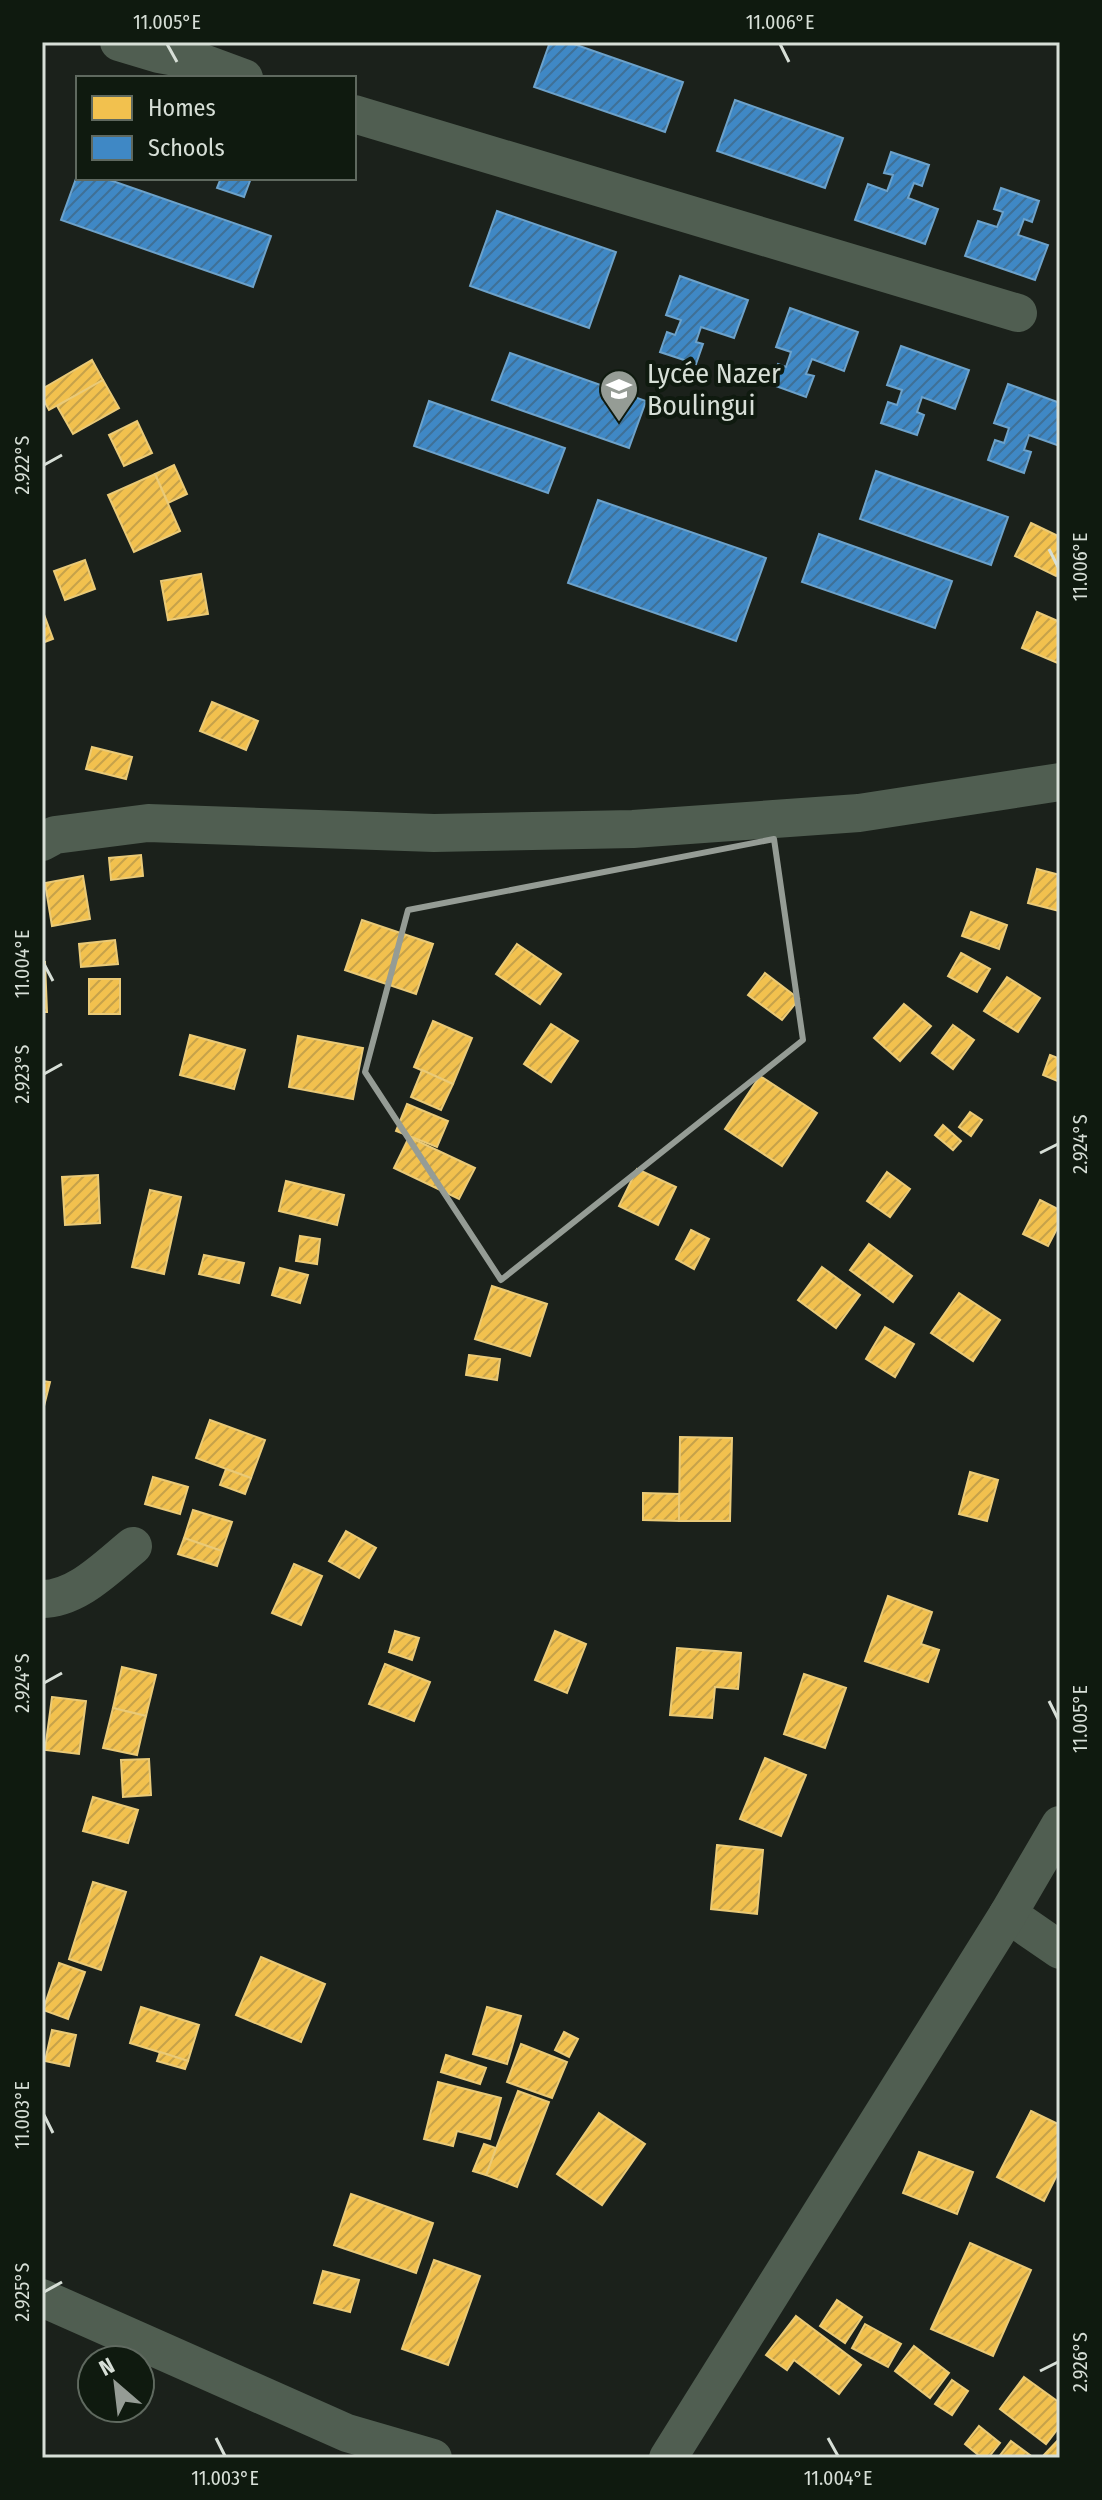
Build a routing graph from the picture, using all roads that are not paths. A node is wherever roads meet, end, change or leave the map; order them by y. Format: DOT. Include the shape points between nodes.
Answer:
graph roads {
  1 [pos="119,42"];
  2 [pos="239,76"];
  3 [pos="356,115"];
  4 [pos="1018,313"];
  5 [pos="1060,782"];
  6 [pos="42,842"];
  7 [pos="133,1546"];
  8 [pos="42,1599"];
  9 [pos="1060,1825"];
  10 [pos="1008,1914"];
  11 [pos="1060,1950"];
  12 [pos="42,2298"];
  13 [pos="433,2458"];
  14 [pos="668,2458"];
  1 -- 2 [label="street"];
  3 -- 4 [label="street"];
  5 -- 6 [label="street" via="859,813 633,829 434,833 148,823 55,835"];
  7 -- 8 [label="street" via="92,1579 57,1599"];
  9 -- 10 [label="street"];
  10 -- 11 [label="street"];
  10 -- 14 [label="street"];
  12 -- 13 [label="street" via="347,2433"];
}
